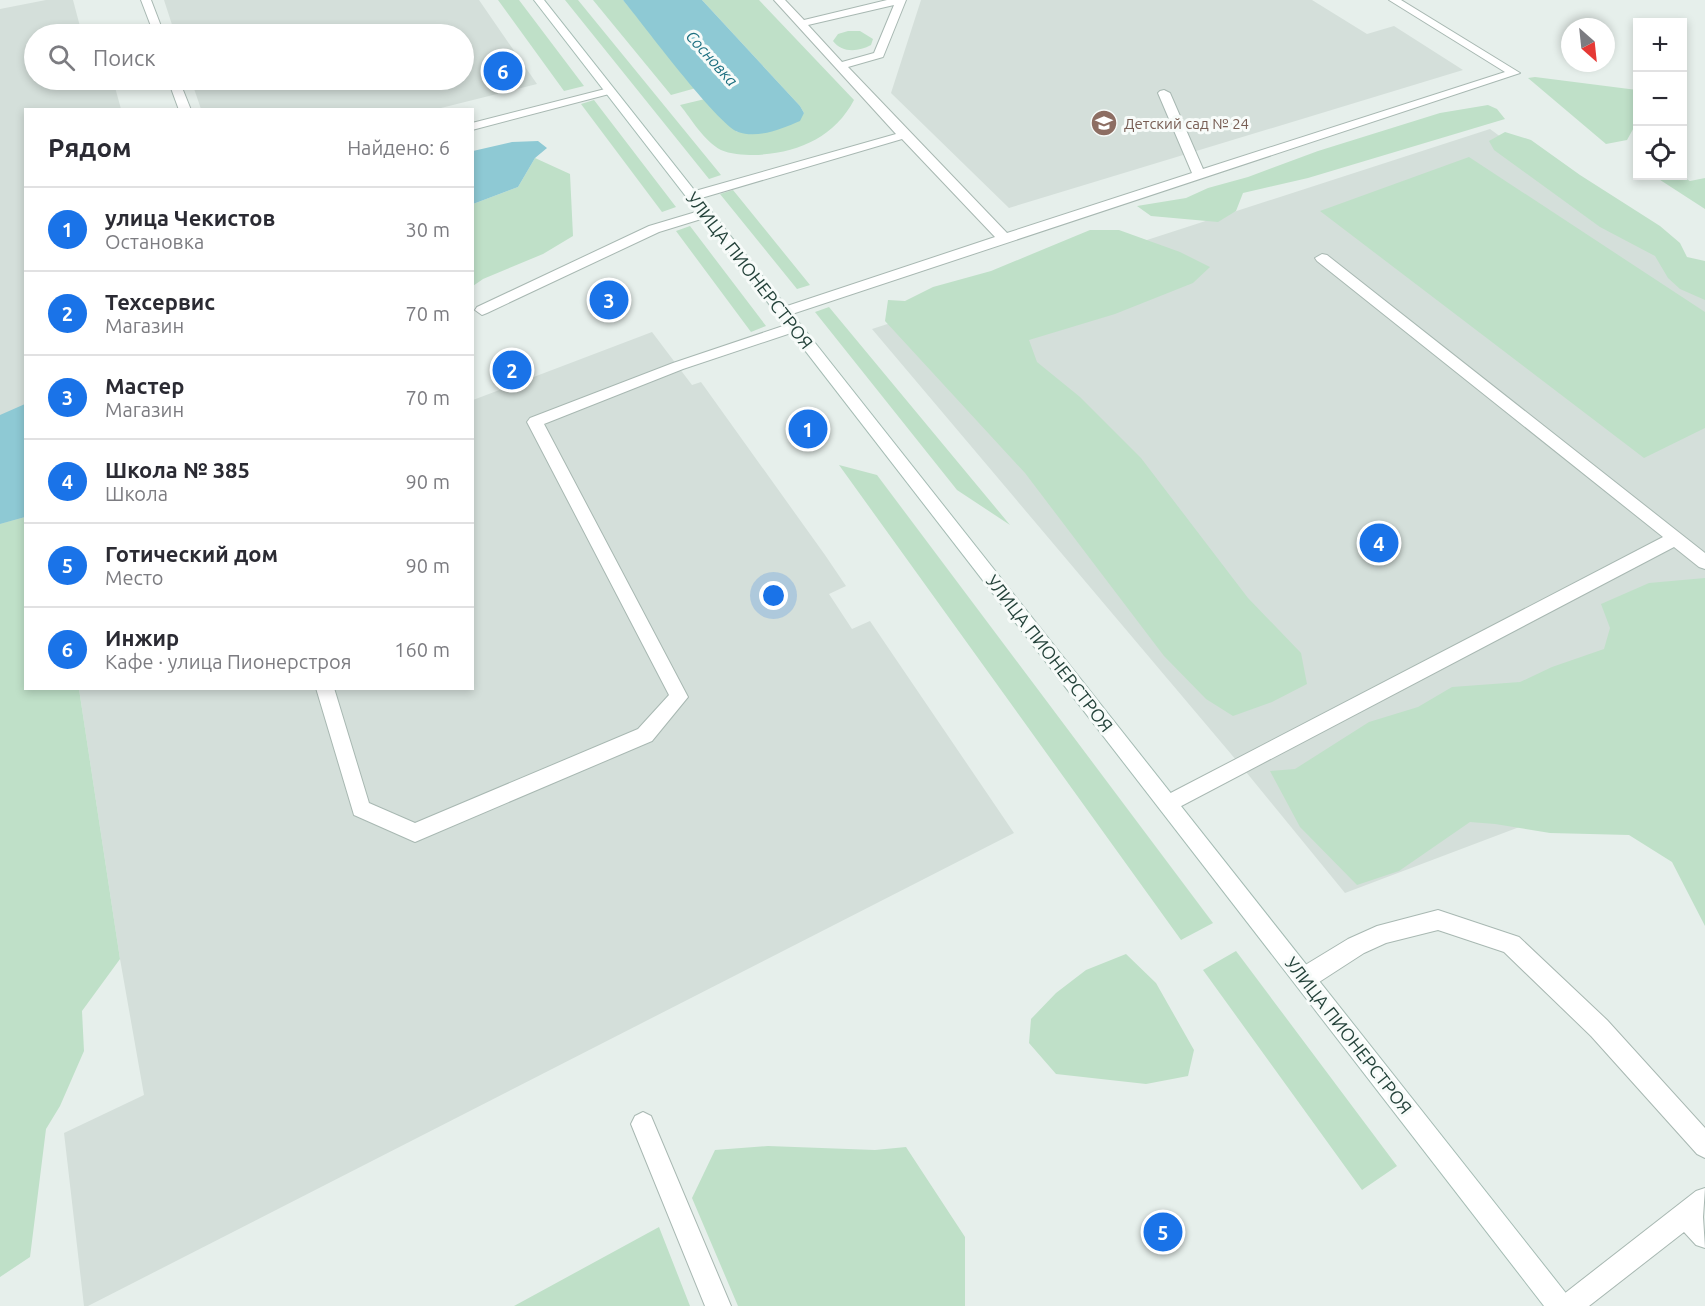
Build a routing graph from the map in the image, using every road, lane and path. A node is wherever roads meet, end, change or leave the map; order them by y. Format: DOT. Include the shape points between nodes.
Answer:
graph roads {
  1 [pos="146,0"];
  2 [pos="539,0"];
  3 [pos="779,0"];
  4 [pos="901,0"];
  5 [pos="1394,0"];
  6 [pos="155,24"];
  7 [pos="801,24"];
  8 [pos="840,66"];
  9 [pos="178,90"];
  10 [pos="609,91"];
  11 [pos="1164,93"];
  12 [pos="184,108"];
  13 [pos="474,126"];
  14 [pos="904,135"];
  15 [pos="1200,176"];
  16 [pos="693,196"];
  17 [pos="706,213"];
  18 [pos="1003,237"];
  19 [pos="1322,258"];
  20 [pos="482,310"];
  21 [pos="783,312"];
  22 [pos="795,327"];
  23 [pos="1674,539"];
  24 [pos="1705,562"];
  25 [pos="326,690"];
  26 [pos="1168,804"];
  27 [pos="1305,978"];
  28 [pos="643,1124"];
  29 [pos="1705,1146"];
  30 [pos="1705,1200"];
  31 [pos="1685,1216"];
  32 [pos="1705,1236"];
  33 [pos="718,1306"];
  34 [pos="1560,1306"];
  35 [pos="1569,1306"];
  1 -- 6 [label="street"];
  2 -- 10 [label="street, УЛИЦА ПИОНЕРСТРОЯ"];
  3 -- 7 [label="street"];
  4 -- 7 [label="street"];
  4 -- 8 [label="street" via="879,55"];
  5 -- 15 [label="street" via="1514,73"];
  7 -- 8 [label="street"];
  8 -- 14 [label="street"];
  9 -- 12 [label="street"];
  10 -- 13 [label="street"];
  10 -- 16 [label="street, УЛИЦА ПИОНЕРСТРОЯ"];
  11 -- 15 [label="street"];
  14 -- 16 [label="street"];
  14 -- 18 [label="street"];
  15 -- 18 [label="street"];
  16 -- 17 [label="street, УЛИЦА ПИОНЕРСТРОЯ"];
  17 -- 20 [label="street" via="654,229"];
  17 -- 21 [label="street, УЛИЦА ПИОНЕРСТРОЯ"];
  18 -- 21 [label="street"];
  19 -- 23 [label="street"];
  21 -- 22 [label="street, УЛИЦА ПИОНЕРСТРОЯ"];
  22 -- 25 [label="street" via="678,366 535,422 679,697 645,735 415,833 362,809"];
  22 -- 26 [label="street, УЛИЦА ПИОНЕРСТРОЯ"];
  23 -- 24 [label="street"];
  23 -- 26 [label="street"];
  26 -- 27 [label="street, УЛИЦА ПИОНЕРСТРОЯ"];
  27 -- 29 [label="street" via="1384,933 1438,920 1511,944 1599,1028"];
  27 -- 34 [label="street, УЛИЦА ПИОНЕРСТРОЯ"];
  28 -- 33 [label="street"];
  30 -- 31 [label="street"];
  31 -- 32 [label="street"];
  31 -- 35 [label="street"];
}
